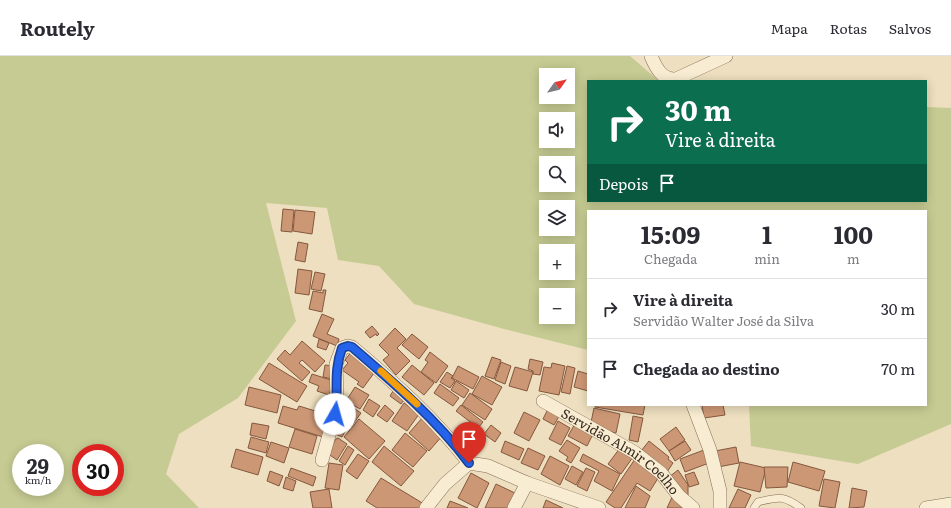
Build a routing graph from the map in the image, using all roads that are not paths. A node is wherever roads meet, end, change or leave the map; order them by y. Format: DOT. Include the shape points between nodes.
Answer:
graph roads {
  1 [pos="651,56"];
  2 [pos="726,56"];
  3 [pos="543,401"];
  4 [pos="693,406"];
  5 [pos="322,460"];
  6 [pos="469,463"];
  7 [pos="527,483"];
  8 [pos="951,504"];
  9 [pos="426,508"];
  10 [pos="514,508"];
  11 [pos="599,508"];
  12 [pos="693,508"];
  13 [pos="720,508"];
  14 [pos="754,508"];
  15 [pos="801,508"];
  16 [pos="926,508"];
  1 -- 2 [label="street" via="661,75 668,80 676,79"];
  3 -- 12 [label="street, Servidão Almir Coelho" via="634,452 661,473 679,496"];
  4 -- 13 [label="street" via="710,450 720,491"];
  5 -- 6 [label="street" via="337,399 336,364 342,348 348,346 397,385 451,439"];
  6 -- 7 [label="street" via="488,466"];
  6 -- 9 [label="street" via="445,484"];
  7 -- 10 [label="street"];
  7 -- 11 [label="street"];
  8 -- 16 [label="street"];
  14 -- 15 [label="lane" via="758,502 774,498 788,499"];
}
